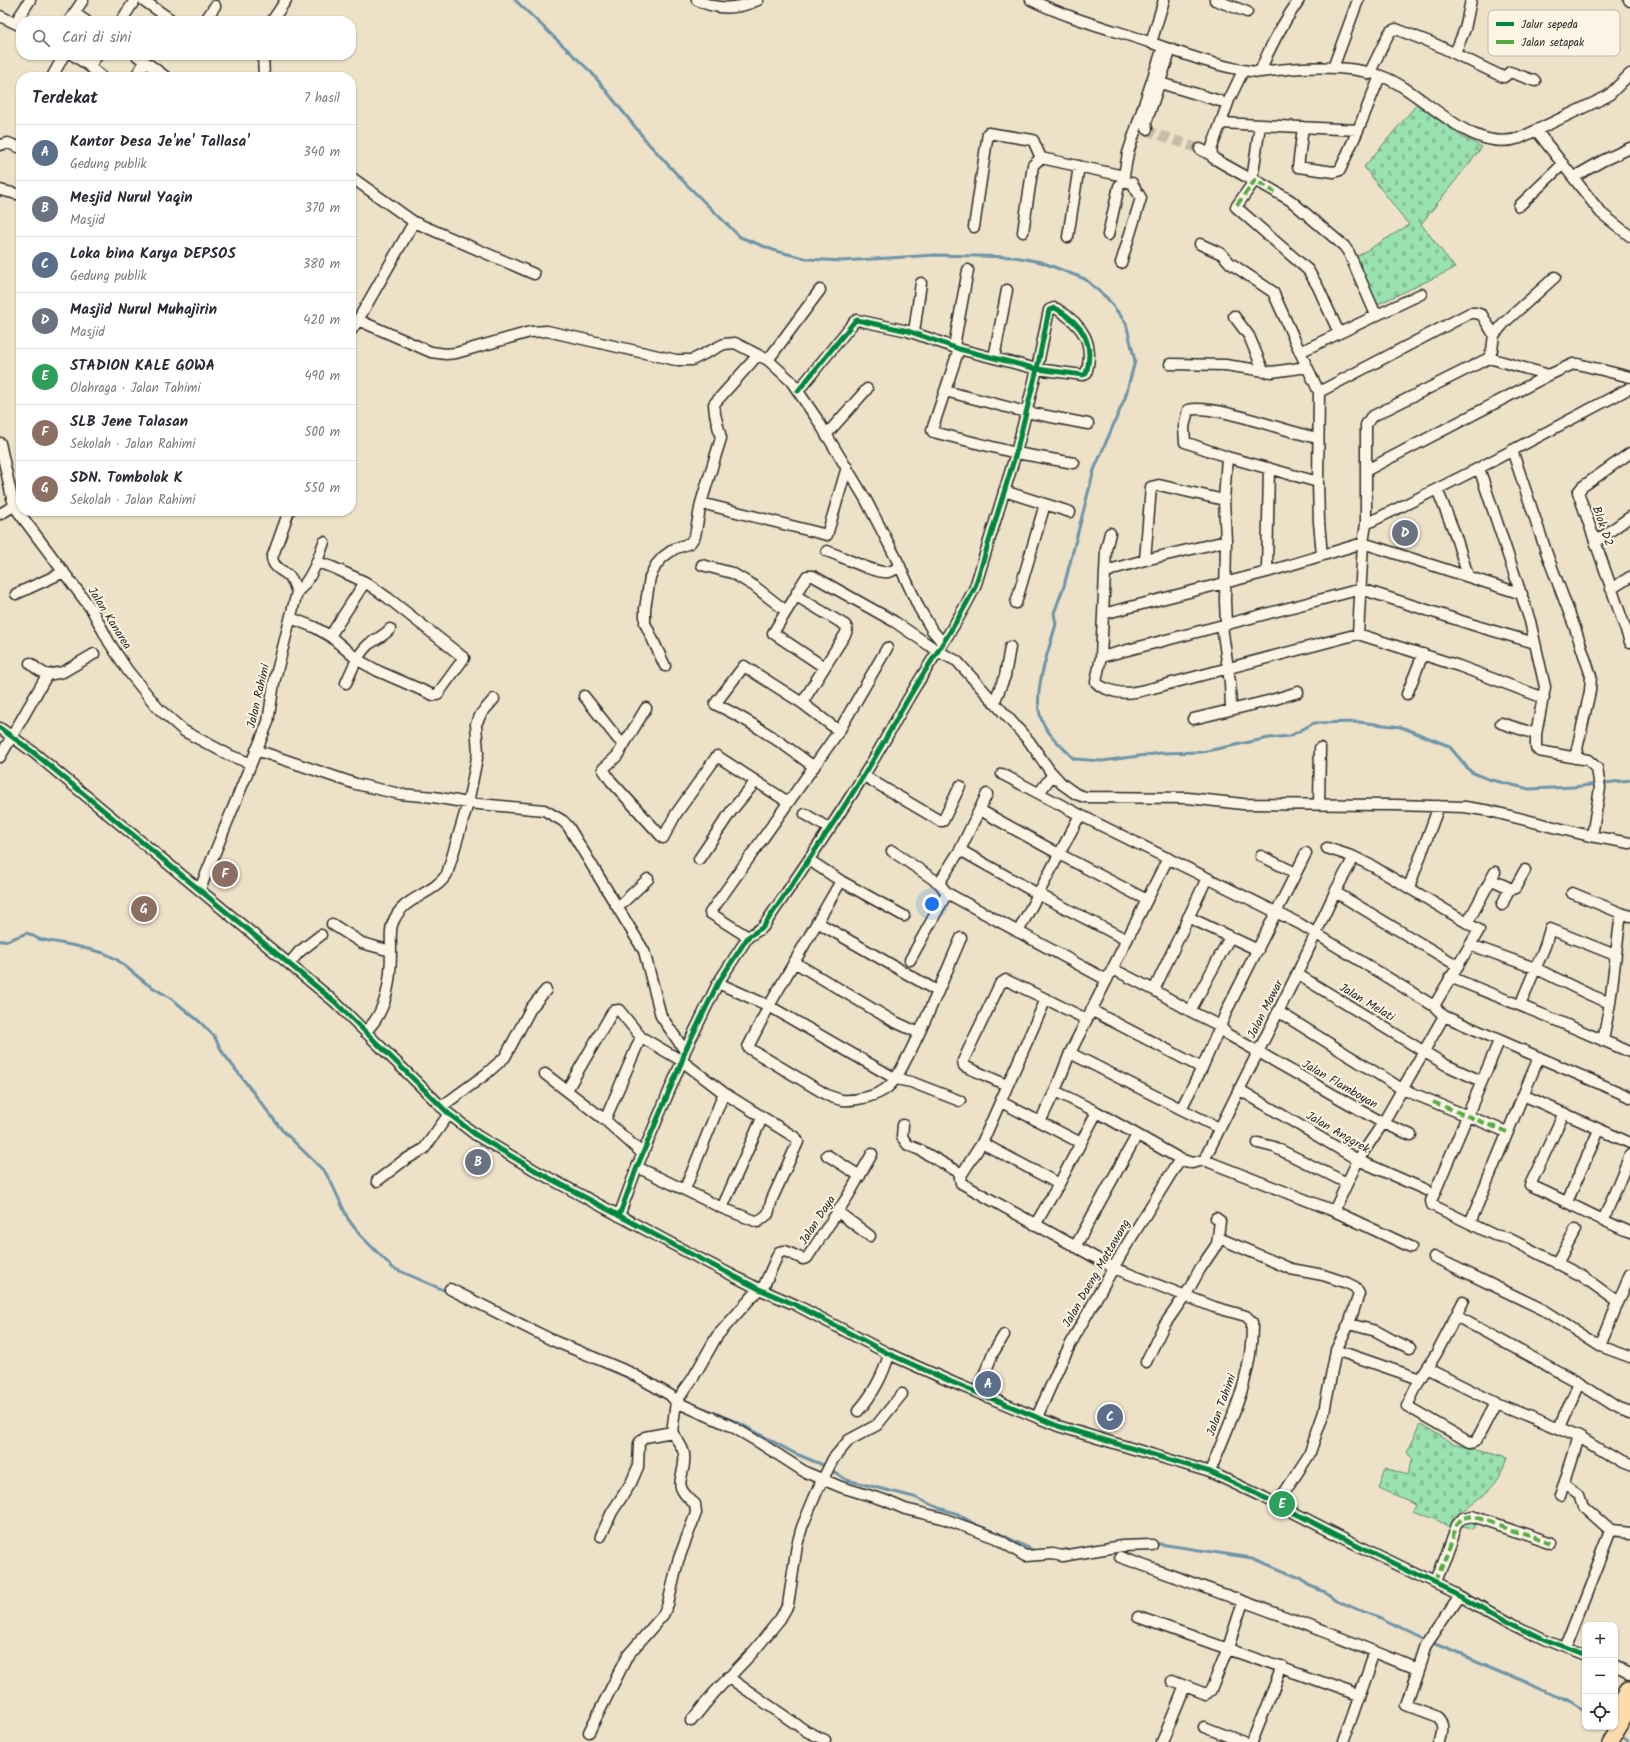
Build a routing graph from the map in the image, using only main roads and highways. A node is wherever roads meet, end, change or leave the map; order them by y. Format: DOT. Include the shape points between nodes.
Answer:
graph roads {
  1 [pos="1630,1690"];
  2 [pos="1630,1707"];
  3 [pos="1618,1708"];
  4 [pos="1610,1732"];
  5 [pos="1597,1742"];
  1 -- 3 [label="highway"];
  2 -- 4 [label="highway"];
  4 -- 5 [label="highway"];
}
